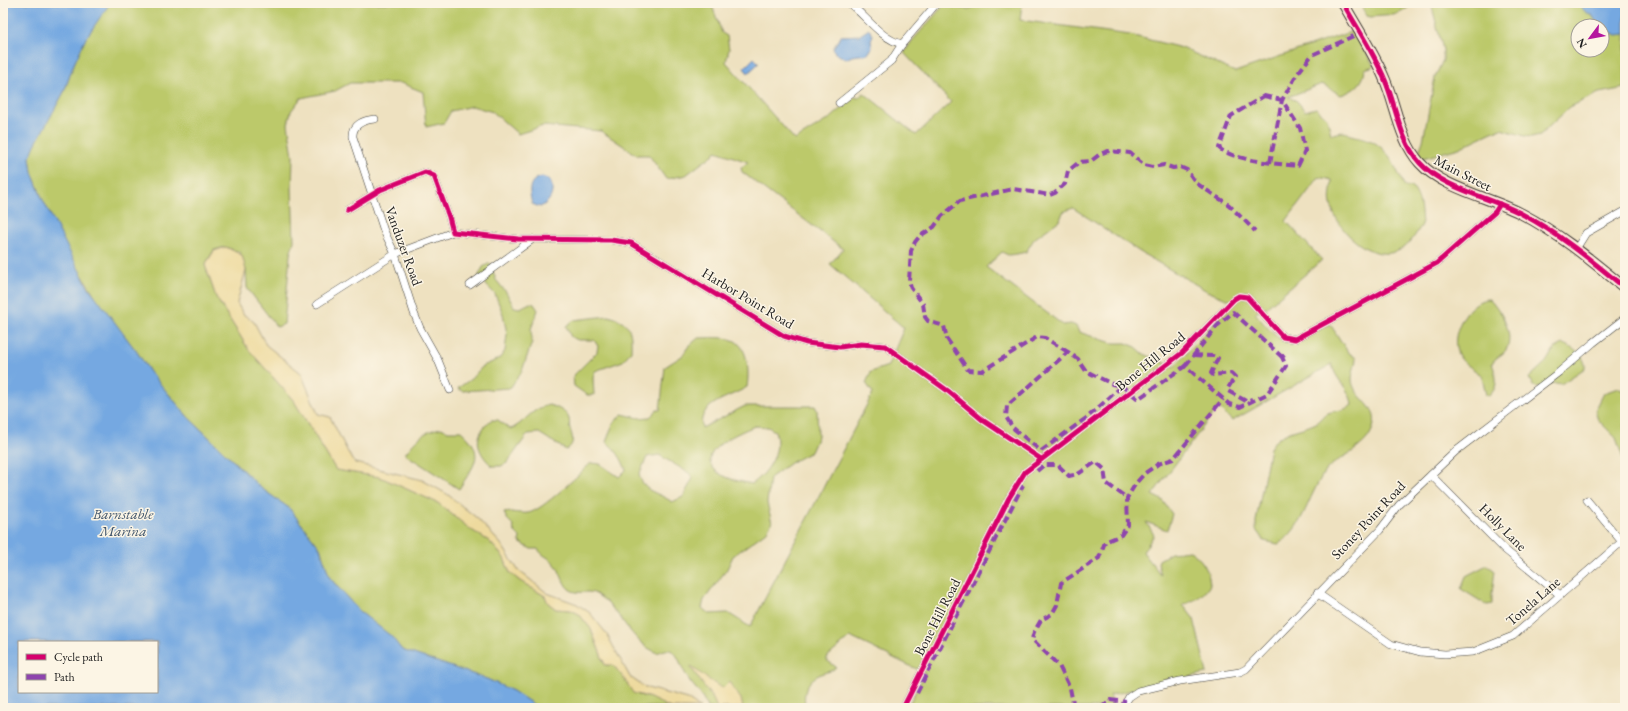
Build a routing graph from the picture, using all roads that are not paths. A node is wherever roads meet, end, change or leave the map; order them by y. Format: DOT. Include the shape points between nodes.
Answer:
graph roads {
  1 [pos="849,3"];
  2 [pos="937,3"];
  3 [pos="1342,3"];
  4 [pos="902,44"];
  5 [pos="839,103"];
  6 [pos="375,119"];
  7 [pos="372,196"];
  8 [pos="1500,204"];
  9 [pos="347,210"];
  10 [pos="1625,211"];
  11 [pos="453,232"];
  12 [pos="533,239"];
  13 [pos="1576,249"];
  14 [pos="395,254"];
  15 [pos="470,285"];
  16 [pos="1625,288"];
  17 [pos="317,304"];
  18 [pos="1625,318"];
  19 [pos="450,390"];
  20 [pos="1041,459"];
  21 [pos="1430,475"];
  22 [pos="1587,500"];
  23 [pos="1623,540"];
  24 [pos="1317,593"];
  25 [pos="1560,595"];
  26 [pos="903,708"];
  27 [pos="1124,708"];
  1 -- 4 [label="street" via="893,41"];
  2 -- 4 [label="street"];
  3 -- 8 [label="main road, Main Street" via="1382,73 1407,140 1419,162 1439,178"];
  4 -- 5 [label="street" via="891,61"];
  6 -- 7 [label="street, Vanduzer Road" via="364,120 357,125 353,133"];
  7 -- 9 [label="street"];
  7 -- 11 [label="street" via="415,175 424,172 431,174 442,196"];
  7 -- 14 [label="street, Vanduzer Road"];
  8 -- 13 [label="main road, Main Street" via="1549,229"];
  8 -- 20 [label="street, Bone Hill Road" via="1495,212 1437,263 1295,339 1283,336 1247,297 1239,296 1182,353"];
  10 -- 13 [label="street" via="1586,233"];
  11 -- 12 [label="street, Harbor Point Road"];
  11 -- 14 [label="street"];
  12 -- 15 [label="street"];
  12 -- 20 [label="street, Harbor Point Road" via="611,240 631,243 784,336 807,344 840,347 861,344 885,346 948,391 984,421"];
  13 -- 16 [label="main road, Main Street"];
  14 -- 17 [label="street"];
  14 -- 19 [label="street, Vanduzer Road" via="420,328 438,360"];
  18 -- 21 [label="street, Stoney Point Road" via="1465,444"];
  20 -- 26 [label="street, Bone Hill Road" via="1022,476 1009,498"];
  21 -- 24 [label="street, Stoney Point Road" via="1398,505 1380,530"];
  21 -- 25 [label="street, Holly Lane" via="1504,549"];
  22 -- 23 [label="street"];
  23 -- 25 [label="street, Tonela Lane"];
  24 -- 25 [label="street, Tonela Lane" via="1391,644 1420,652 1445,654 1472,652 1508,639"];
  24 -- 27 [label="street, Stoney Point Road" via="1246,669 1138,691 1129,697"];
}
